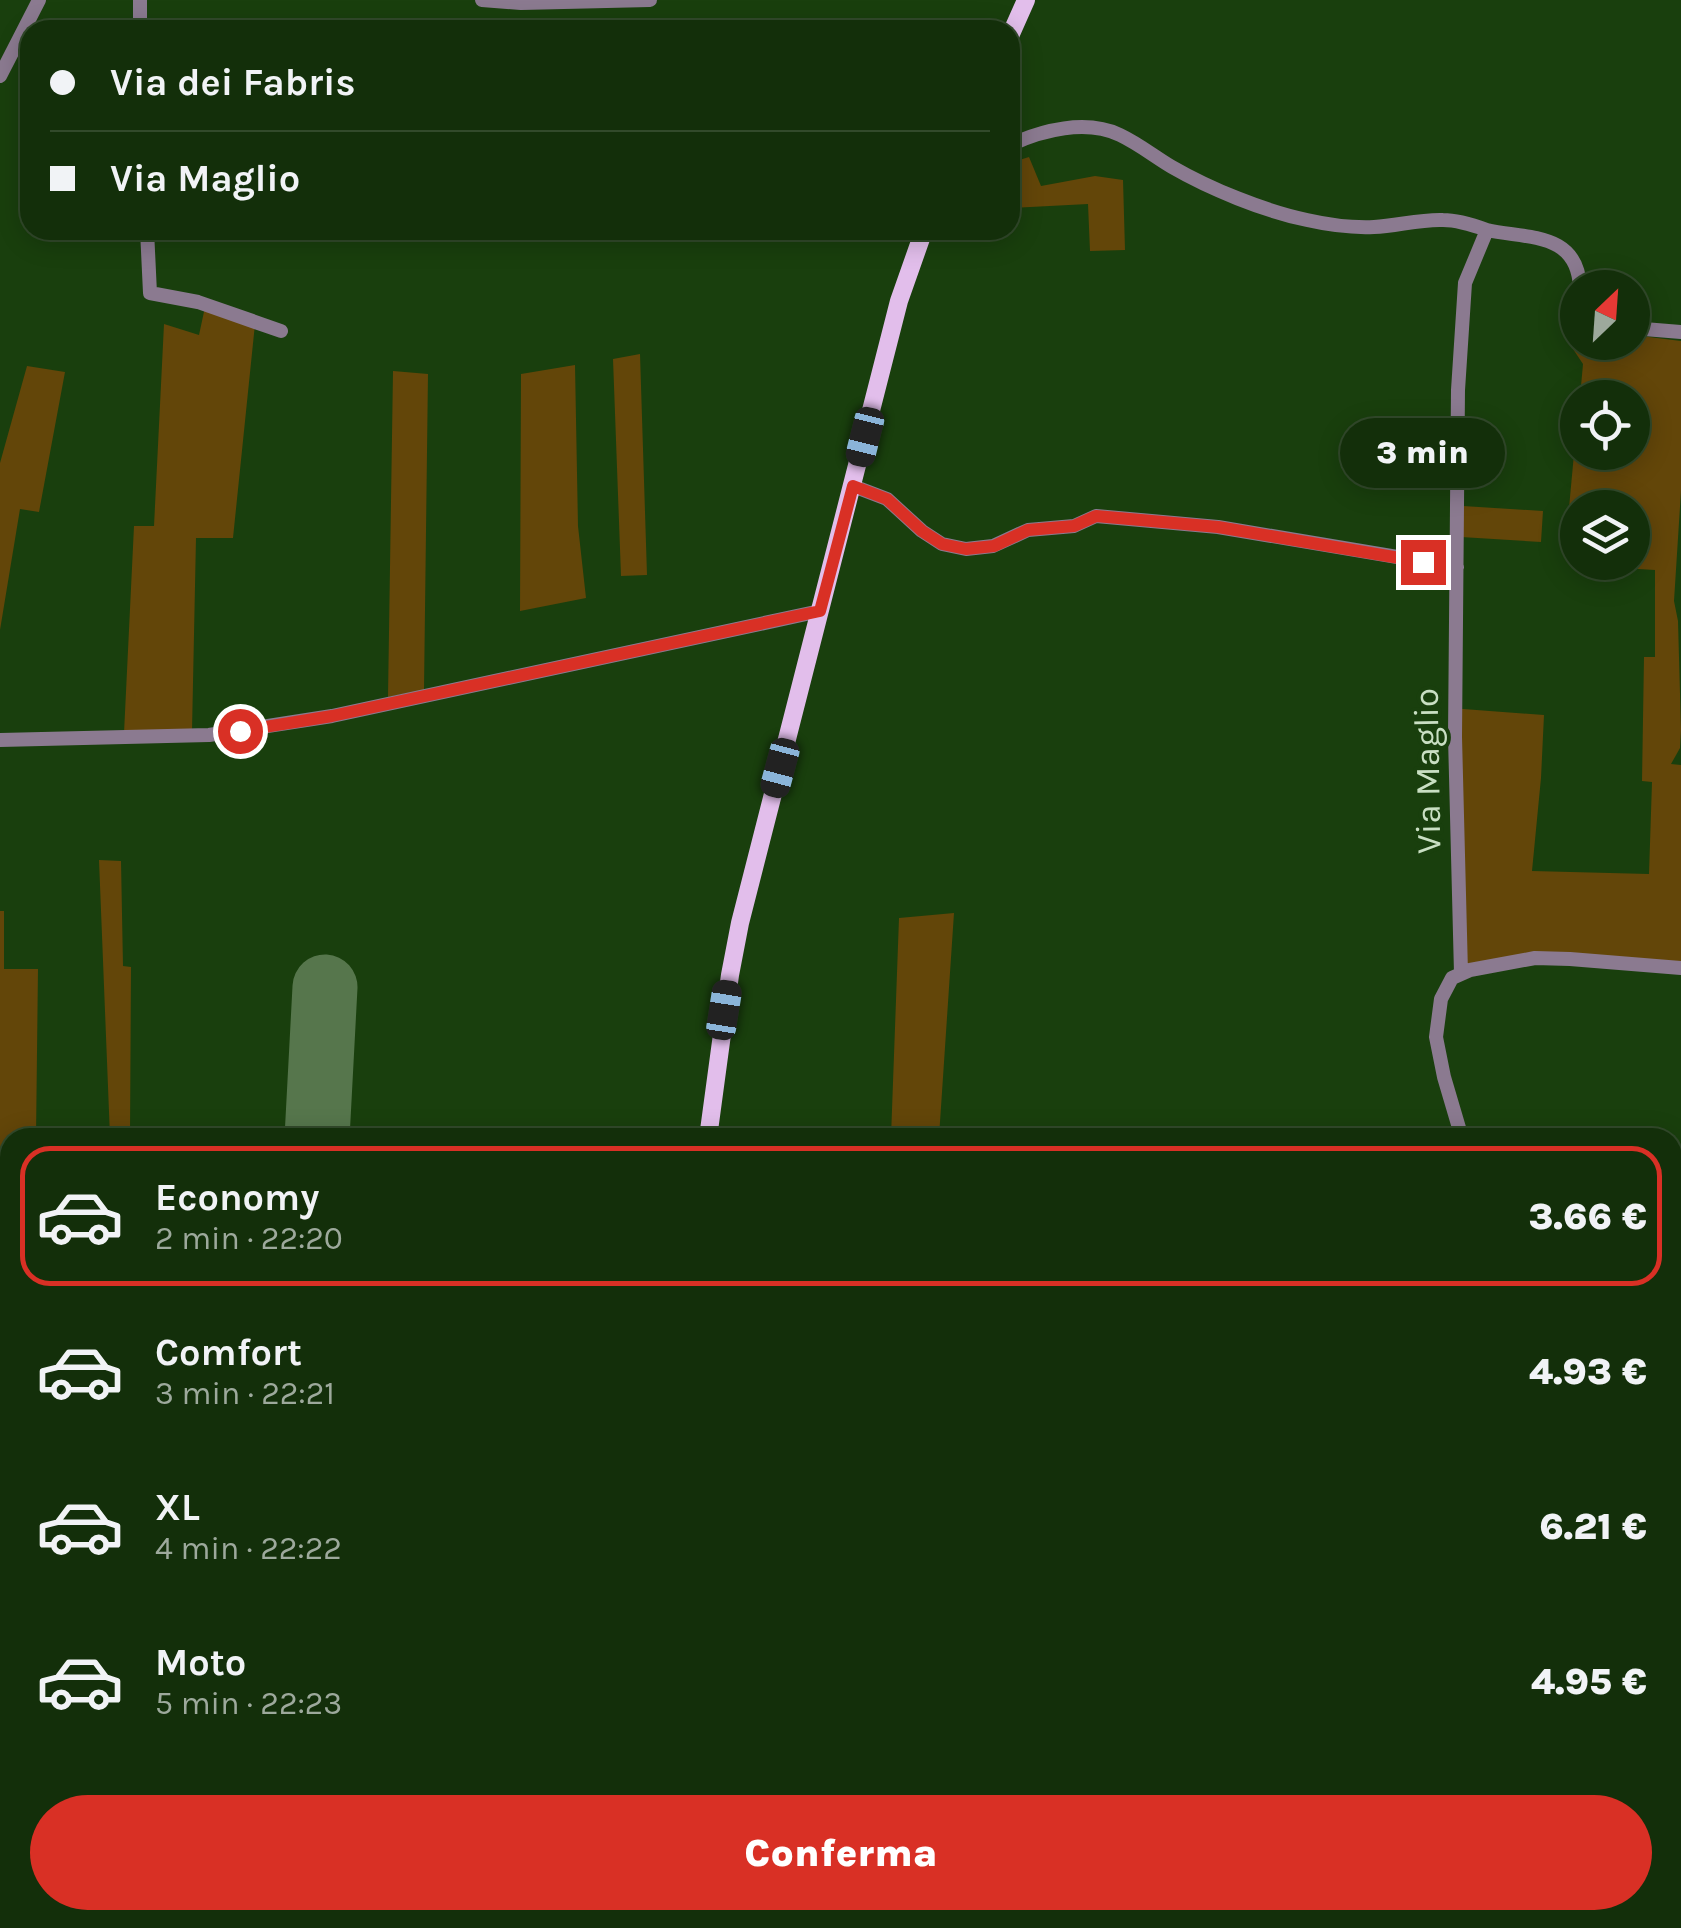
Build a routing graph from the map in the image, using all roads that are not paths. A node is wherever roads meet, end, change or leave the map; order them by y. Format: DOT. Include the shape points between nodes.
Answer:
graph roads {
  1 [pos="482,0"];
  2 [pos="650,0"];
  3 [pos="20,38"];
  4 [pos="0,76"];
  5 [pos="1020,141"];
  6 [pos="1487,230"];
  7 [pos="147,240"];
  8 [pos="920,240"];
  9 [pos="1576,270"];
  10 [pos="1650,329"];
  11 [pos="281,331"];
  12 [pos="1681,332"];
  13 [pos="853,486"];
  14 [pos="1458,567"];
  15 [pos="820,611"];
  16 [pos="0,740"];
  17 [pos="1681,968"];
  18 [pos="1461,973"];
  19 [pos="709,1128"];
  20 [pos="1459,1128"];
  1 -- 2 [label="street"];
  3 -- 4 [label="street"];
  5 -- 6 [label="street" via="1068,128 1103,129 1188,175 1292,217 1354,227 1446,220"];
  6 -- 9 [label="street" via="1556,243"];
  6 -- 14 [label="street, Via Maglio" via="1464,283"];
  7 -- 11 [label="street" via="150,293"];
  8 -- 13 [label="main road" via="898,301"];
  10 -- 12 [label="street"];
  13 -- 14 [label="street" via="887,499 942,544 966,549 1096,516 1218,527"];
  13 -- 15 [label="main road"];
  14 -- 18 [label="street, Via Maglio"];
  15 -- 16 [label="street" via="332,716 209,736"];
  15 -- 19 [label="main road" via="740,923"];
  17 -- 18 [label="street" via="1535,958"];
  18 -- 20 [label="street" via="1446,986 1436,1037"];
}
